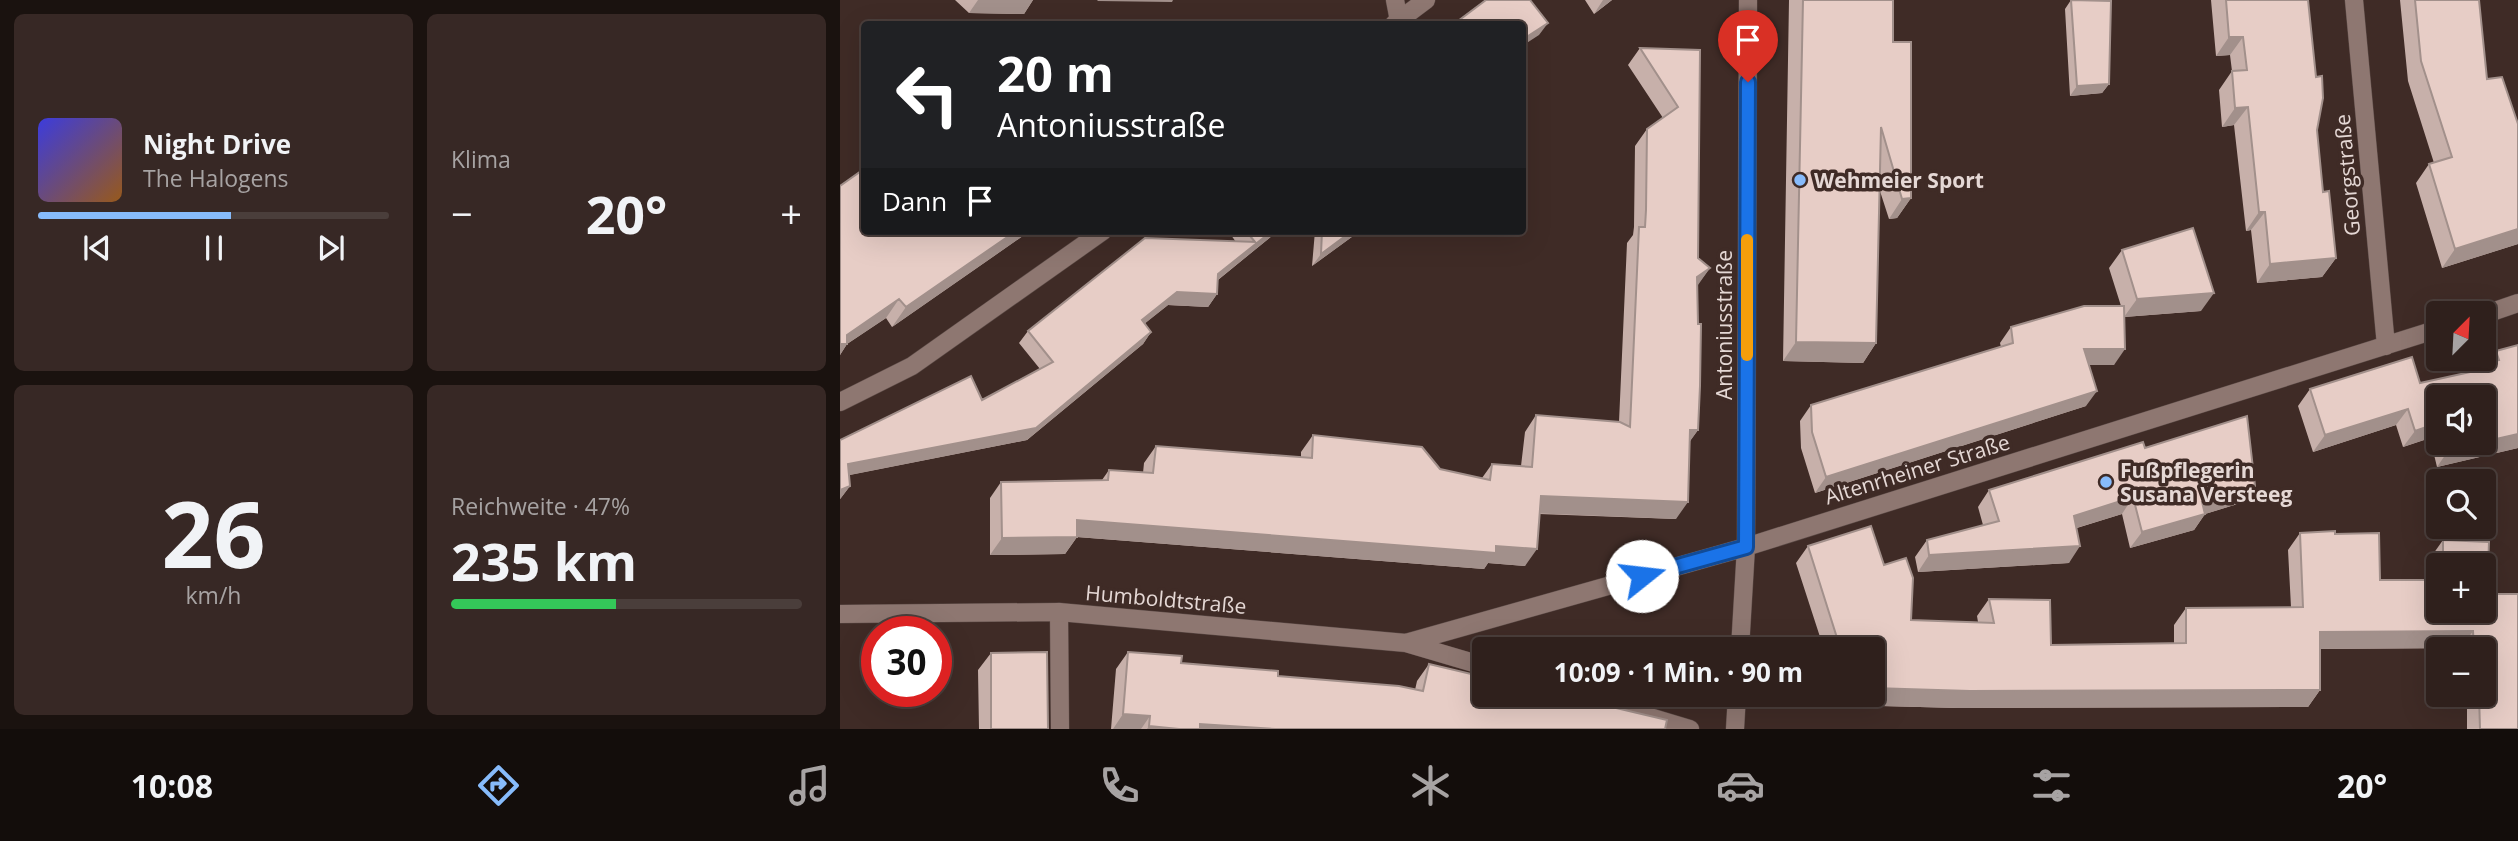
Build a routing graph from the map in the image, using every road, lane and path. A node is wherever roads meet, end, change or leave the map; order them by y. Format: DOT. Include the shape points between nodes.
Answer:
graph roads {
  1 [pos="1395,0"];
  2 [pos="1426,0"];
  3 [pos="1748,0"];
  4 [pos="2354,0"];
  5 [pos="1396,21"];
  6 [pos="1399,21"];
  7 [pos="1097,235"];
  8 [pos="2518,303"];
  9 [pos="2496,310"];
  10 [pos="2426,333"];
  11 [pos="2386,346"];
  12 [pos="840,402"];
  13 [pos="1746,547"];
  14 [pos="1059,612"];
  15 [pos="840,614"];
  16 [pos="1741,637"];
  17 [pos="1406,643"];
  18 [pos="1472,662"];
  19 [pos="1617,707"];
  20 [pos="1736,707"];
  21 [pos="1060,729"];
  22 [pos="1690,729"];
  23 [pos="1735,729"];
  1 -- 5 [label="street"];
  2 -- 6 [label="street"];
  3 -- 13 [label="street, Antoniusstraße"];
  4 -- 11 [label="street, Georgstraße"];
  7 -- 12 [label="street" via="912,366"];
  8 -- 9 [label="street"];
  10 -- 11 [label="street, Altenrheiner Straße"];
  11 -- 13 [label="street, Altenrheiner Straße"];
  13 -- 16 [label="street, Antoniusstraße"];
  13 -- 17 [label="street, Altenrheiner Straße"];
  14 -- 15 [label="street, Humboldtstraße"];
  14 -- 17 [label="street, Humboldtstraße"];
  14 -- 21 [label="street"];
  17 -- 18 [label="street, Humboldtstraße"];
  19 -- 22 [label="street"];
  20 -- 23 [label="street"];
}
